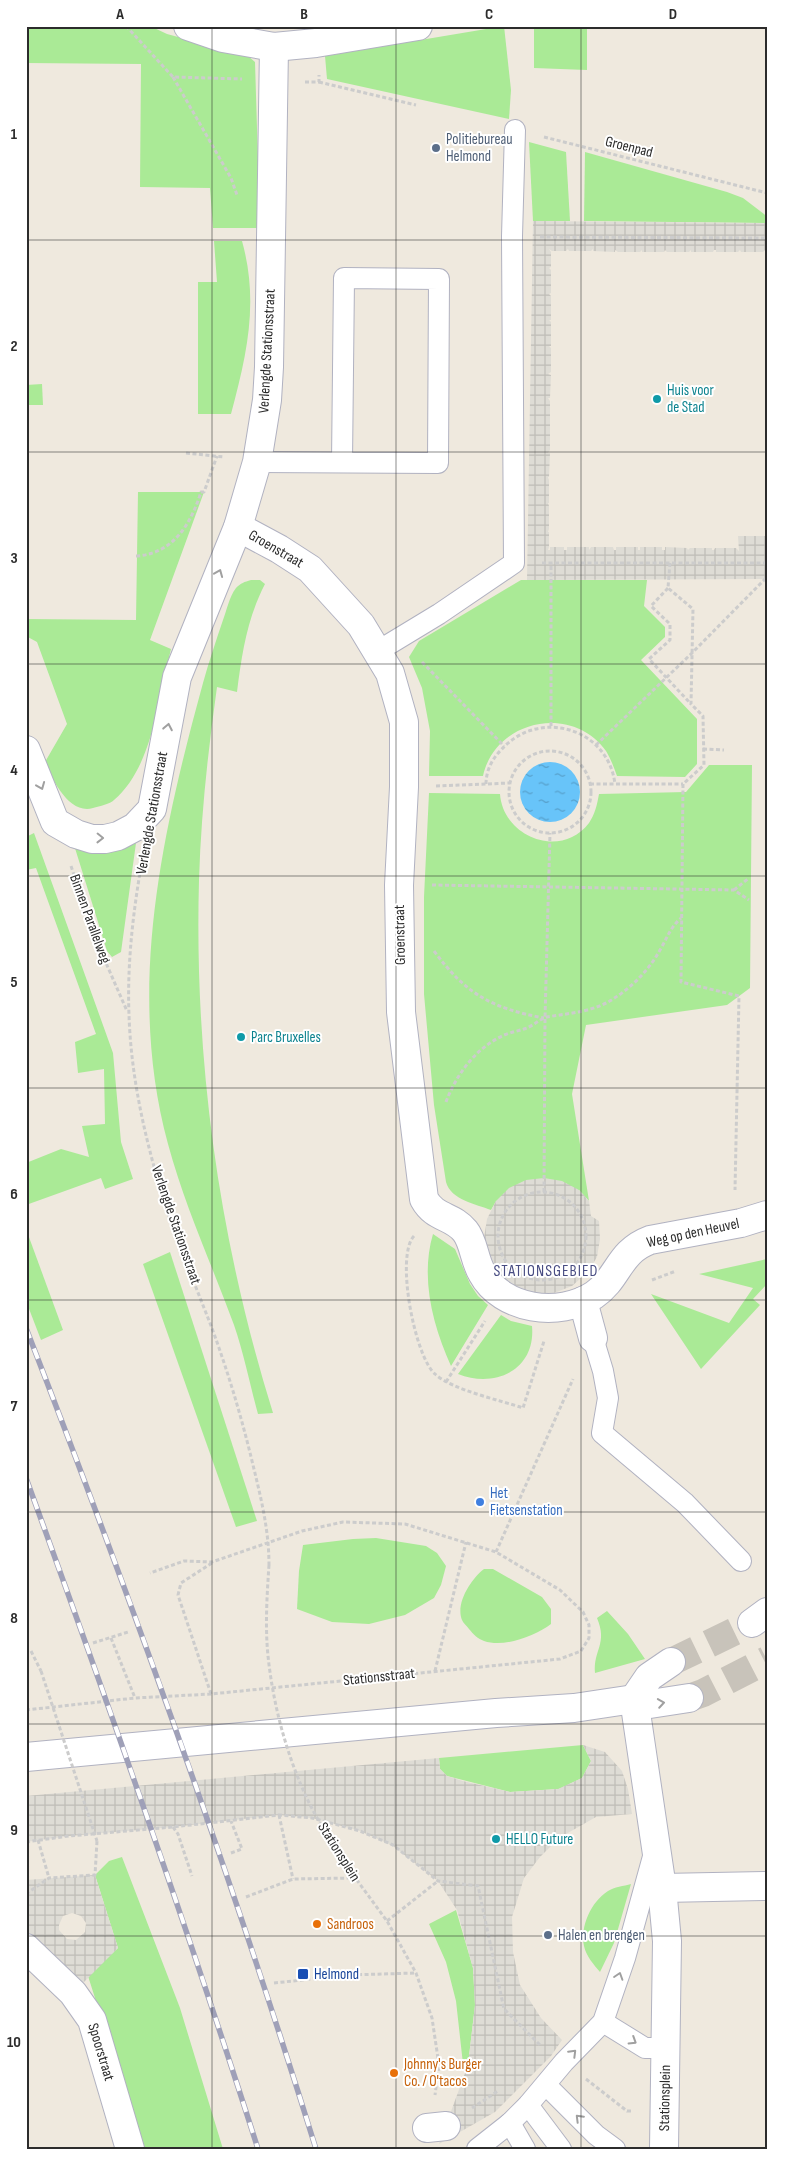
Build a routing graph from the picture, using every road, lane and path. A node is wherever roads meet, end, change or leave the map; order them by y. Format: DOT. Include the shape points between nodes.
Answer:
graph roads {
  1 [pos="126,26"];
  2 [pos="188,26"];
  3 [pos="418,26"];
  4 [pos="274,47"];
  5 [pos="173,77"];
  6 [pos="274,80"];
  7 [pos="319,82"];
  8 [pos="416,105"];
  9 [pos="515,130"];
  10 [pos="767,193"];
  11 [pos="240,203"];
  12 [pos="512,236"];
  13 [pos="767,238"];
  14 [pos="186,453"];
  15 [pos="217,456"];
  16 [pos="257,462"];
  17 [pos="342,462"];
  18 [pos="238,527"];
  19 [pos="136,556"];
  20 [pos="514,563"];
  21 [pos="551,563"];
  22 [pos="670,563"];
  23 [pos="767,563"];
  24 [pos="767,577"];
  25 [pos="668,588"];
  26 [pos="378,651"];
  27 [pos="692,653"];
  28 [pos="665,677"];
  29 [pos="692,704"];
  30 [pos="551,726"];
  31 [pos="596,745"];
  32 [pos="504,746"];
  33 [pos="703,749"];
  34 [pos="26,750"];
  35 [pos="724,750"];
  36 [pos="510,783"];
  37 [pos="486,784"];
  38 [pos="590,784"];
  39 [pos="615,784"];
  40 [pos="683,784"];
  41 [pos="404,787"];
  42 [pos="152,809"];
  43 [pos="55,822"];
  44 [pos="550,833"];
  45 [pos="749,878"];
  46 [pos="399,884"];
  47 [pos="548,887"];
  48 [pos="682,889"];
  49 [pos="734,890"];
  50 [pos="749,900"];
  51 [pos="681,918"];
  52 [pos="433,949"];
  53 [pos="129,1014"];
  54 [pos="544,1018"];
  55 [pos="417,1138"];
  56 [pos="544,1192"];
  57 [pos="767,1215"];
  58 [pos="444,1216"];
  59 [pos="741,1223"];
  60 [pos="517,1272"];
  61 [pos="502,1295"];
  62 [pos="583,1301"];
  63 [pos="548,1307"];
  64 [pos="592,1338"];
  65 [pos="446,1382"];
  66 [pos="269,1542"];
  67 [pos="466,1542"];
  68 [pos="212,1562"];
  69 [pos="741,1562"];
  70 [pos="150,1573"];
  71 [pos="128,1632"];
  72 [pos="111,1638"];
  73 [pos="93,1643"];
  74 [pos="31,1651"];
  75 [pos="671,1662"];
  76 [pos="435,1671"];
  77 [pos="210,1694"];
  78 [pos="135,1698"];
  79 [pos="689,1698"];
  80 [pos="634,1700"];
  81 [pos="26,1710"];
  82 [pos="26,1757"];
  83 [pos="278,1815"];
  84 [pos="231,1821"];
  85 [pos="173,1827"];
  86 [pos="38,1840"];
  87 [pos="26,1842"];
  88 [pos="655,1848"];
  89 [pos="231,1854"];
  90 [pos="192,1876"];
  91 [pos="49,1878"];
  92 [pos="354,1878"];
  93 [pos="293,1879"];
  94 [pos="438,1881"];
  95 [pos="767,1886"];
  96 [pos="662,1888"];
  97 [pos="26,1894"];
  98 [pos="246,1898"];
  99 [pos="387,1921"];
  100 [pos="26,1948"];
  101 [pos="416,1973"];
  102 [pos="274,1983"];
  103 [pos="604,2022"];
  104 [pos="666,2048"];
  105 [pos="544,2049"];
  106 [pos="546,2085"];
  107 [pos="528,2105"];
  108 [pos="510,2123"];
  109 [pos="436,2127"];
  110 [pos="488,2145"];
  111 [pos="130,2149"];
  112 [pos="524,2149"];
  113 [pos="561,2149"];
  114 [pos="615,2149"];
  115 [pos="664,2149"];
  1 -- 5 [label="path"];
  2 -- 4 [label="street" via="223,38"];
  3 -- 4 [label="street"];
  4 -- 6 [label="street, Verlengde Stationsstraat"];
  5 -- 6 [label="path"];
  5 -- 11 [label="path" via="231,178"];
  6 -- 16 [label="street, Verlengde Stationsstraat" via="270,367"];
  7 -- 8 [label="path"];
  9 -- 10 [label="path, Groenpad"];
  9 -- 12 [label="lane"];
  12 -- 13 [label="path"];
  12 -- 20 [label="lane"];
  14 -- 15 [label="path"];
  15 -- 16 [label="path"];
  15 -- 19 [label="path" via="204,492 201,492 191,518 178,537 159,551"];
  16 -- 17 [label="lane"];
  16 -- 18 [label="street, Verlengde Stationsstraat"];
  17 -- 17 [label="lane" via="438,463 440,278 344,278"];
  18 -- 26 [label="street, Groenstraat" via="310,569 360,625"];
  42 -- 18 [label="street, Verlengde Stationsstraat, one-way" via="177,677"];
  20 -- 21 [label="path"];
  20 -- 26 [label="lane" via="440,614"];
  21 -- 22 [label="path"];
  21 -- 30 [label="path"];
  22 -- 23 [label="path"];
  22 -- 25 [label="path"];
  24 -- 27 [label="path"];
  25 -- 27 [label="path" via="693,609"];
  25 -- 28 [label="path" via="651,606 670,624 670,640 649,659"];
  26 -- 32 [label="path" via="412,652"];
  26 -- 41 [label="street, Groenstraat" via="390,673 404,722"];
  27 -- 28 [label="path"];
  27 -- 29 [label="path"];
  28 -- 29 [label="path"];
  28 -- 31 [label="path"];
  29 -- 33 [label="path" via="703,716"];
  30 -- 31 [label="path" via="573,731"];
  30 -- 32 [label="path" via="529,730"];
  31 -- 39 [label="path" via="606,759"];
  32 -- 37 [label="path" via="494,757"];
  33 -- 35 [label="path"];
  33 -- 40 [label="path" via="704,765"];
  34 -- 43 [label="street, one-way"];
  36 -- 37 [label="path"];
  36 -- 38 [label="path" via="524,760 537,753 551,752 564,754 576,761"];
  36 -- 44 [label="path" via="512,807 518,818 538,832"];
  37 -- 41 [label="path"];
  38 -- 39 [label="path"];
  38 -- 44 [label="path" via="591,797 582,819 562,832"];
  39 -- 40 [label="path"];
  40 -- 48 [label="path"];
  41 -- 46 [label="street, Groenstraat"];
  43 -- 42 [label="street, one-way" via="76,834 105,839 135,827"];
  42 -- 53 [label="path, Verlengde Stationsstraat" via="130,954"];
  43 -- 53 [label="path, Binnen Parallelweg" via="99,947"];
  44 -- 47 [label="path"];
  45 -- 49 [label="path"];
  46 -- 47 [label="path"];
  46 -- 55 [label="street, Groenstraat" via="401,1012"];
  47 -- 48 [label="path"];
  47 -- 54 [label="path"];
  48 -- 49 [label="path"];
  48 -- 51 [label="path"];
  49 -- 50 [label="path"];
  51 -- 54 [label="path" via="645,971 611,1001 595,1008"];
  51 -- 59 [label="path" via="681,982 739,996 735,1191"];
  52 -- 54 [label="path" via="455,977 472,992 501,1007"];
  53 -- 66 [label="path, Verlengde Stationsstraat" via="144,1126 166,1204 243,1421"];
  54 -- 55 [label="path" via="483,1048 454,1083 441,1117"];
  54 -- 56 [label="path"];
  55 -- 58 [label="street, Groenstraat" via="424,1198 428,1207"];
  56 -- 60 [label="path" via="524,1195 503,1215 498,1245 503,1258"];
  56 -- 60 [label="path" via="555,1193 568,1200 579,1211 585,1225 583,1253 576,1265 552,1280 538,1281"];
  57 -- 59 [label="street, Weg op den Heuvel"];
  58 -- 61 [label="street, Groenstraat" via="466,1232 481,1273"];
  58 -- 65 [label="path" via="418,1231 410,1240 406,1282 412,1317 426,1360 433,1373"];
  59 -- 62 [label="street, Weg op den Heuvel" via="638,1244 629,1251 602,1288"];
  60 -- 61 [label="path"];
  61 -- 63 [label="street, Groenstraat" via="521,1304"];
  61 -- 65 [label="path"];
  62 -- 63 [label="street, Groenstraat"];
  62 -- 64 [label="street"];
  63 -- 65 [label="path" via="546,1332 523,1408"];
  64 -- 69 [label="lane" via="608,1398 602,1432 685,1504"];
  66 -- 67 [label="path" via="343,1522 405,1524"];
  66 -- 68 [label="path"];
  66 -- 92 [label="path, Stationsplein, bridge" via="268,1655 283,1737 304,1792"];
  67 -- 76 [label="path"];
  67 -- 76 [label="path, Stationsstraat" via="496,1552 560,1590 583,1612 590,1625 589,1638 581,1651 560,1658"];
  68 -- 70 [label="path" via="184,1561"];
  68 -- 77 [label="path" via="181,1584 178,1595"];
  71 -- 72 [label="path"];
  72 -- 73 [label="path"];
  72 -- 78 [label="path"];
  74 -- 91 [label="path, bridge" via="97,1841 95,1875"];
  75 -- 80 [label="street" via="649,1677"];
  76 -- 77 [label="path, Stationsstraat"];
  77 -- 78 [label="path, Stationsstraat"];
  78 -- 81 [label="path, Stationsstraat"];
  80 -- 79 [label="street, one-way" via="650,1704"];
  80 -- 82 [label="street"];
  80 -- 88 [label="street, Stationsplein"];
  83 -- 84 [label="path"];
  83 -- 93 [label="path"];
  83 -- 94 [label="path" via="312,1818 360,1831 393,1846"];
  84 -- 85 [label="path"];
  84 -- 89 [label="path" via="242,1849"];
  85 -- 86 [label="path"];
  85 -- 90 [label="path"];
  86 -- 87 [label="path"];
  86 -- 91 [label="path"];
  88 -- 96 [label="street, Stationsplein"];
  103 -- 88 [label="lane, Stationsplein, one-way"];
  91 -- 97 [label="path"];
  92 -- 93 [label="path"];
  92 -- 99 [label="path, Stationsplein"];
  93 -- 98 [label="path"];
  94 -- 99 [label="path"];
  94 -- 105 [label="path" via="478,1886 504,2008"];
  95 -- 96 [label="street"];
  96 -- 104 [label="street, Stationsplein" via="667,1941"];
  99 -- 101 [label="path, Stationsplein"];
  100 -- 111 [label="street, Spoorstraat" via="73,1993 92,2020"];
  101 -- 102 [label="path" via="349,1975"];
  101 -- 109 [label="path, Stationsplein" via="432,2018 440,2065"];
  103 -- 104 [label="lane, Stationsplein, one-way" via="645,2048"];
  106 -- 103 [label="lane, Stationsplein, one-way"];
  104 -- 115 [label="street, Stationsplein"];
  106 -- 107 [label="lane, Stationsplein"];
  114 -- 106 [label="lane, one-way" via="596,2135"];
  107 -- 108 [label="lane, Stationsplein"];
  107 -- 113 [label="lane"];
  108 -- 110 [label="lane, Stationsplein"];
  108 -- 112 [label="lane"];
}
